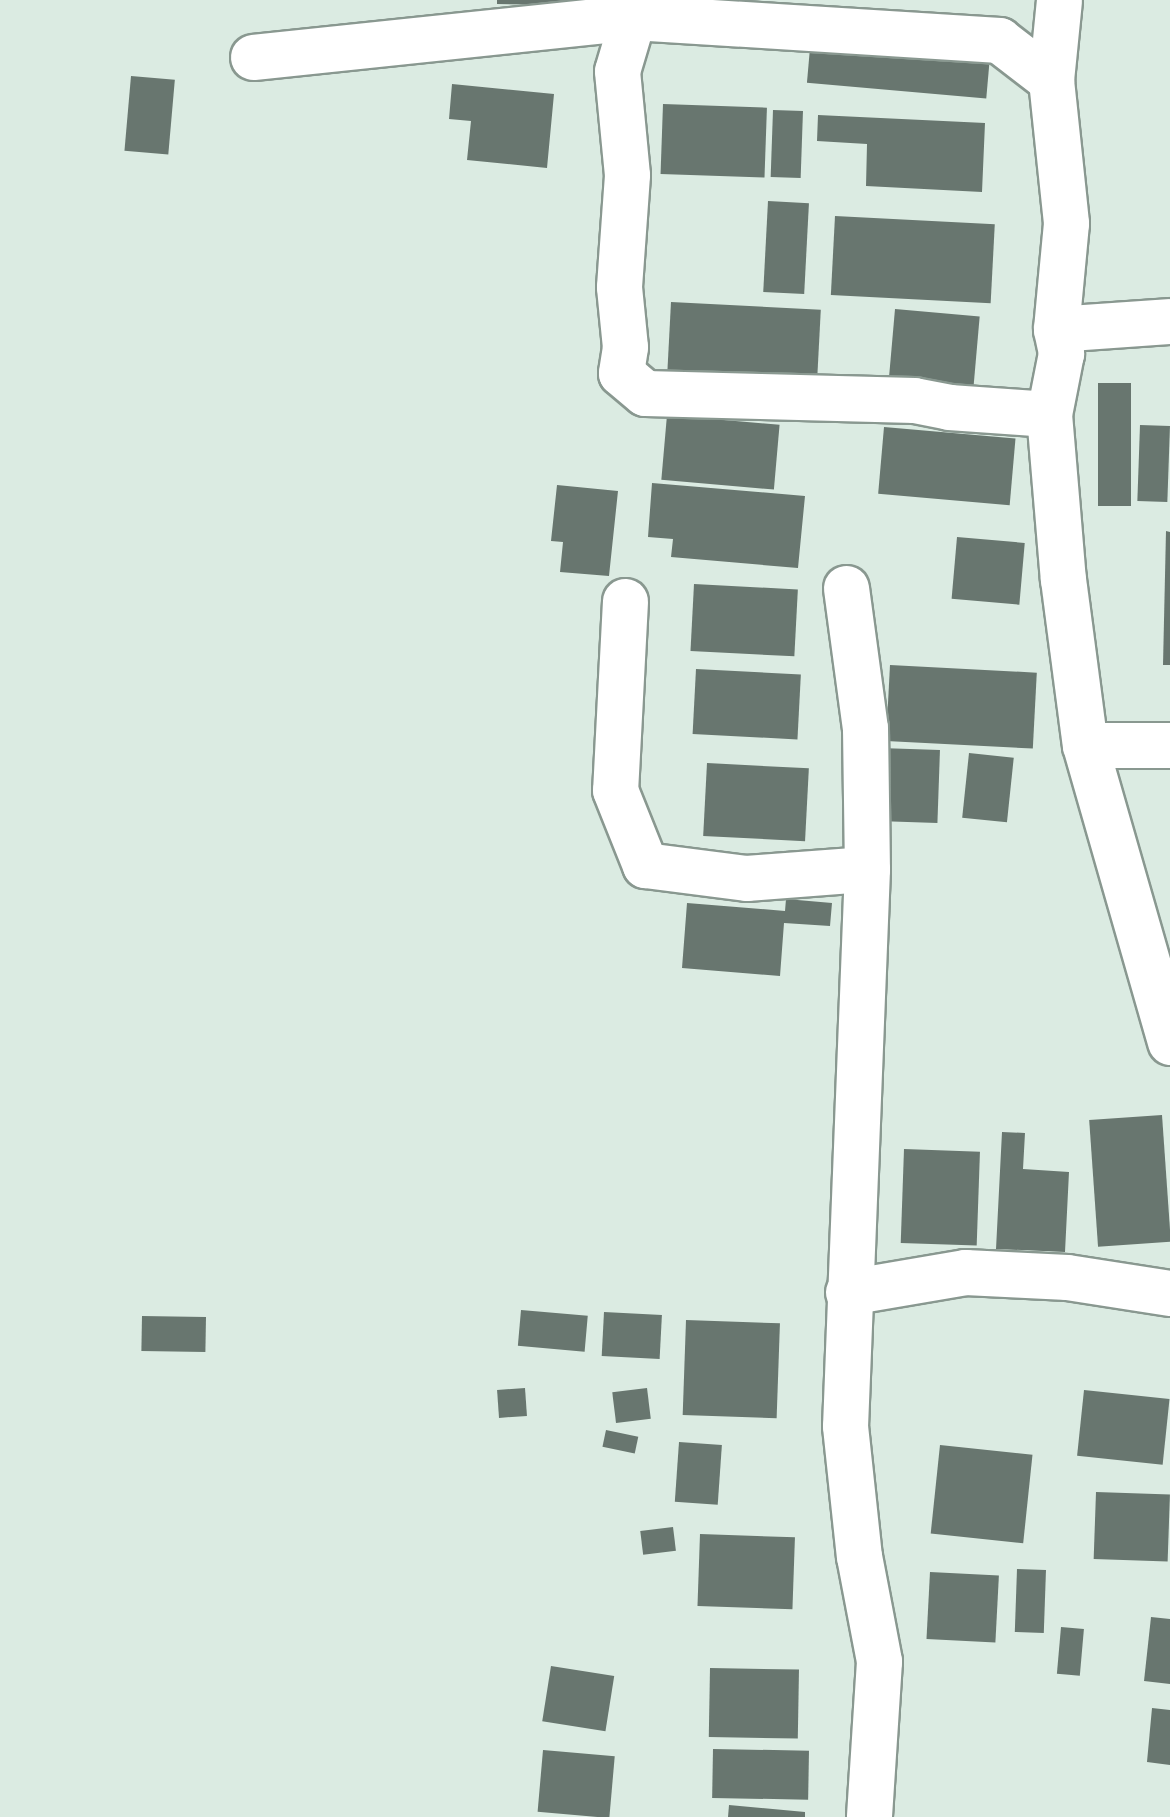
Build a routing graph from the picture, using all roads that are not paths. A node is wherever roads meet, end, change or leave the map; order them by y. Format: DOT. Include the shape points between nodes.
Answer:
graph roads {
  1 [pos="1058,0"];
  2 [pos="633,17"];
  3 [pos="254,57"];
  4 [pos="1051,80"];
  5 [pos="1170,321"];
  6 [pos="1056,329"];
  7 [pos="1049,414"];
  8 [pos="846,588"];
  9 [pos="625,601"];
  10 [pos="1170,744"];
  11 [pos="1086,745"];
  12 [pos="868,869"];
  13 [pos="1170,1042"];
  14 [pos="848,1292"];
  15 [pos="1170,1293"];
  16 [pos="869,1817"];
  1 -- 4 [label="street"];
  2 -- 3 [label="street"];
  2 -- 4 [label="street" via="999,40"];
  2 -- 7 [label="street" via="616,71 627,175 621,373 645,394 914,400"];
  4 -- 6 [label="street" via="1066,223"];
  5 -- 6 [label="street"];
  6 -- 7 [label="street" via="1062,353"];
  7 -- 11 [label="street"];
  8 -- 12 [label="street" via="866,728"];
  9 -- 12 [label="street" via="615,790 645,865 746,878"];
  10 -- 11 [label="street"];
  11 -- 13 [label="street"];
  12 -- 14 [label="street"];
  14 -- 15 [label="street" via="965,1272 1067,1276"];
  14 -- 16 [label="street" via="845,1426 879,1661"];
}
